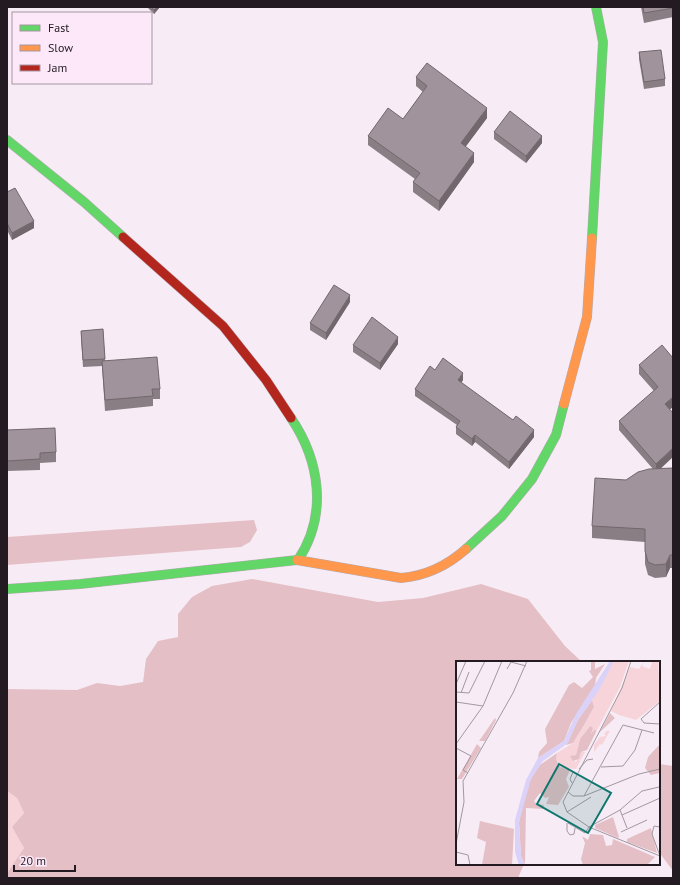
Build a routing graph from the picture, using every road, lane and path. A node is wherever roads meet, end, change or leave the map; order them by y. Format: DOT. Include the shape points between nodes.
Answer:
graph roads {
  1 [pos="596,7"];
  2 [pos="7,140"];
  3 [pos="298,560"];
  4 [pos="7,589"];
  1 -- 3 [label="street" via="603,42 587,317 553,441 532,479 502,516 462,552 438,568 416,577 401,578"];
  2 -- 3 [label="street" via="84,202 223,326 266,380 295,424 313,464 318,499 314,525 308,545"];
  3 -- 4 [label="street" via="80,584"];
}
